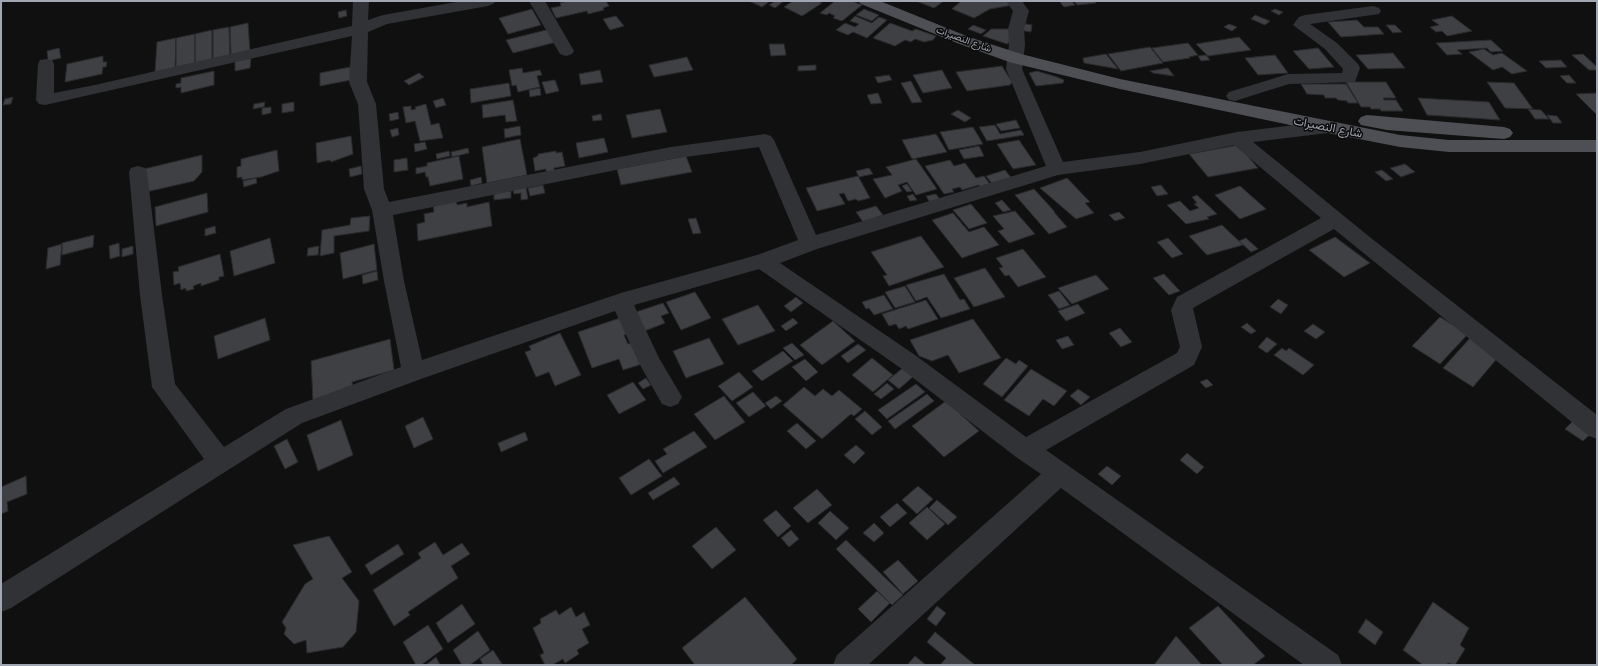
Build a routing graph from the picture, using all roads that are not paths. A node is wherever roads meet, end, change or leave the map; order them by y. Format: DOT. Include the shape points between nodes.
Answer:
graph roads {
  1 [pos="361,1"];
  2 [pos="488,1"];
  3 [pos="536,1"];
  4 [pos="866,1"];
  5 [pos="1014,1"];
  6 [pos="1373,11"];
  7 [pos="361,29"];
  8 [pos="566,51"];
  9 [pos="1016,58"];
  10 [pos="46,64"];
  11 [pos="1064,70"];
  12 [pos="1235,96"];
  13 [pos="1328,127"];
  14 [pos="1597,133"];
  15 [pos="1237,138"];
  16 [pos="1597,146"];
  17 [pos="1057,169"];
  18 [pos="138,172"];
  19 [pos="382,210"];
  20 [pos="1335,219"];
  21 [pos="810,244"];
  22 [pos="762,261"];
  23 [pos="621,301"];
  24 [pos="413,372"];
  25 [pos="670,398"];
  26 [pos="1597,429"];
  27 [pos="1025,450"];
  28 [pos="221,462"];
  29 [pos="1060,473"];
  30 [pos="1,599"];
  31 [pos="847,665"];
  32 [pos="1328,665"];
  1 -- 7 [label="street"];
  2 -- 7 [label="street" via="383,20"];
  3 -- 8 [label="street"];
  4 -- 9 [label="main road, شارع النصيرات" via="963,40"];
  5 -- 9 [label="street" via="1020,11 1016,29"];
  6 -- 12 [label="street" via="1305,20 1301,25 1331,46 1352,68 1349,78 1288,78"];
  7 -- 10 [label="street" via="45,100"];
  7 -- 19 [label="street" via="358,82 367,104 374,188"];
  9 -- 11 [label="main road, شارع النصيرات"];
  9 -- 17 [label="street" via="1014,69"];
  11 -- 12 [label="main road, شارع النصيرات"];
  11 -- 13 [label="main road, شارع النصيرات"];
  12 -- 14 [label="main road, شارع النصيرات" via="1387,124 1487,132"];
  13 -- 15 [label="street"];
  13 -- 16 [label="main road, شارع النصيرات" via="1400,141 1449,146"];
  15 -- 17 [label="street" via="1140,158"];
  15 -- 20 [label="street"];
  17 -- 21 [label="street"];
  18 -- 28 [label="street" via="164,387"];
  19 -- 21 [label="street" via="671,153 765,140"];
  19 -- 24 [label="street"];
  20 -- 26 [label="street"];
  20 -- 27 [label="street" via="1185,302 1182,310 1191,347 1186,359"];
  21 -- 22 [label="street"];
  22 -- 23 [label="street"];
  22 -- 27 [label="street" via="907,362"];
  23 -- 24 [label="street"];
  23 -- 25 [label="street" via="650,363"];
  24 -- 28 [label="street" via="294,416"];
  27 -- 29 [label="street"];
  28 -- 30 [label="street"];
  29 -- 31 [label="street"];
  29 -- 32 [label="street"];
}
